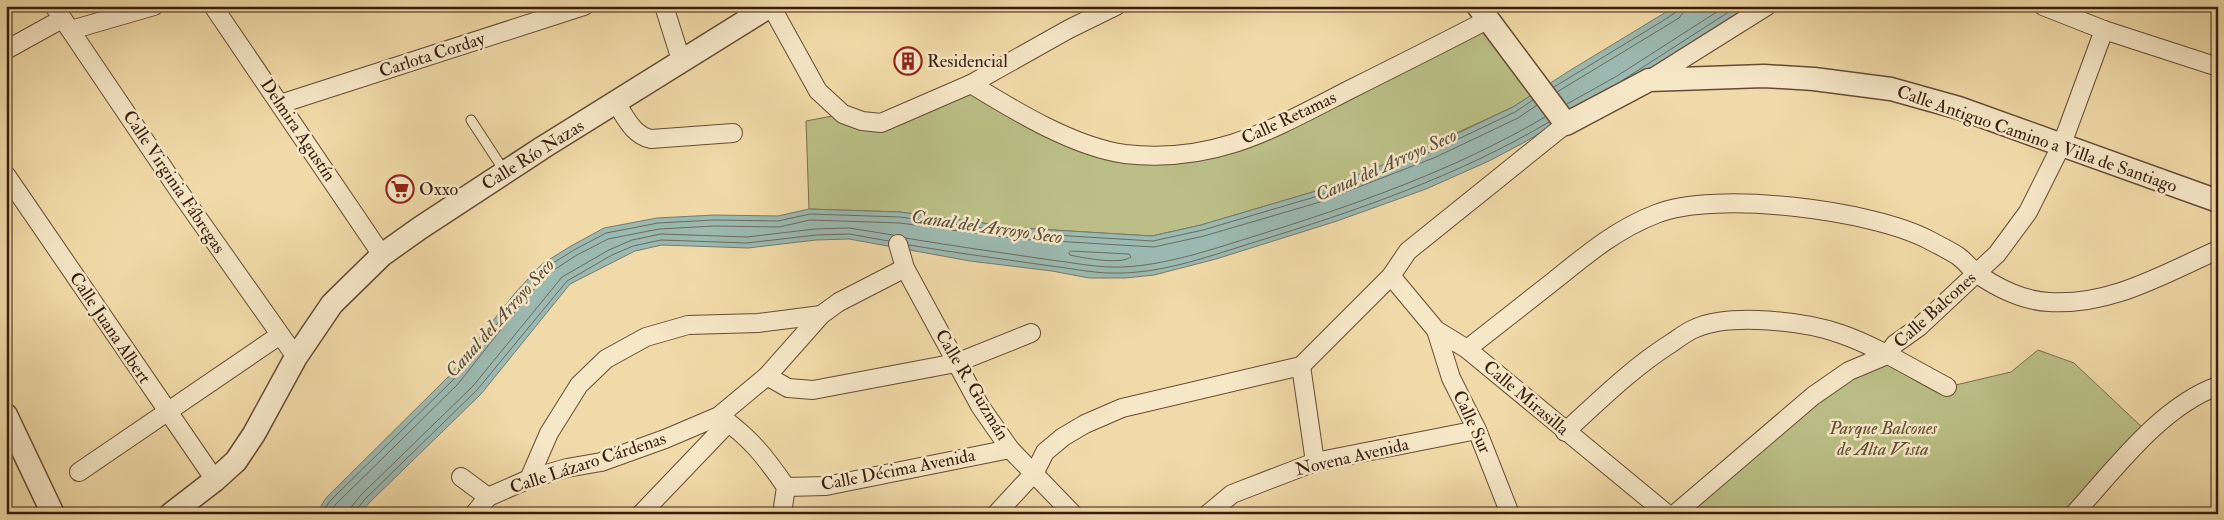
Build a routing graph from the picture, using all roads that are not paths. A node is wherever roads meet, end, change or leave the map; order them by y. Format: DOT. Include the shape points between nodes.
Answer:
graph roads {
  1 [pos="154,6"];
  2 [pos="213,6"];
  3 [pos="584,6"];
  4 [pos="664,6"];
  5 [pos="770,6"];
  6 [pos="1116,6"];
  7 [pos="1767,6"];
  8 [pos="2043,6"];
  9 [pos="1483,13"];
  10 [pos="62,18"];
  11 [pos="2104,30"];
  12 [pos="6,50"];
  13 [pos="681,60"];
  14 [pos="2218,67"];
  15 [pos="1649,80"];
  16 [pos="971,84"];
  17 [pos="616,103"];
  18 [pos="280,104"];
  19 [pos="471,120"];
  20 [pos="1565,121"];
  21 [pos="734,133"];
  22 [pos="2062,144"];
  23 [pos="505,172"];
  24 [pos="6,175"];
  25 [pos="2218,201"];
  26 [pos="898,244"];
  27 [pos="2218,250"];
  28 [pos="382,255"];
  29 [pos="905,268"];
  30 [pos="1976,272"];
  31 [pos="1391,276"];
  32 [pos="821,315"];
  33 [pos="1436,330"];
  34 [pos="1032,333"];
  35 [pos="280,335"];
  36 [pos="1467,349"];
  37 [pos="1887,356"];
  38 [pos="296,357"];
  39 [pos="956,363"];
  40 [pos="1301,366"];
  41 [pos="767,376"];
  42 [pos="2218,386"];
  43 [pos="1947,387"];
  44 [pos="167,411"];
  45 [pos="6,415"];
  46 [pos="724,419"];
  47 [pos="1477,430"];
  48 [pos="1566,432"];
  49 [pos="1010,448"];
  50 [pos="1315,462"];
  51 [pos="79,472"];
  52 [pos="1035,472"];
  53 [pos="461,477"];
  54 [pos="529,479"];
  55 [pos="215,480"];
  56 [pos="786,487"];
  57 [pos="488,497"];
  58 [pos="783,507"];
  59 [pos="53,514"];
  60 [pos="171,514"];
  61 [pos="474,514"];
  62 [pos="641,514"];
  63 [pos="996,514"];
  64 [pos="1073,514"];
  65 [pos="1208,514"];
  66 [pos="1510,514"];
  67 [pos="1667,514"];
  68 [pos="1675,514"];
  69 [pos="2074,514"];
  1 -- 10 [label="street"];
  2 -- 18 [label="street, Delmira Agustín"];
  3 -- 18 [label="street, Carlota Corday"];
  4 -- 13 [label="street"];
  5 -- 13 [label="street, Calle Río Nazas"];
  5 -- 16 [label="street" via="818,90 843,114 881,123"];
  6 -- 16 [label="street"];
  7 -- 15 [label="street"];
  8 -- 11 [label="street"];
  9 -- 16 [label="street, Calle Retamas" via="1260,135 1218,149 1182,155 1124,154 1083,143 1020,114"];
  9 -- 20 [label="street"];
  10 -- 12 [label="street"];
  10 -- 35 [label="street, Calle Virginia Fábregas"];
  11 -- 14 [label="street"];
  11 -- 22 [label="street, Calle Balcones"];
  13 -- 17 [label="street, Calle Río Nazas"];
  15 -- 20 [label="street, Calle Antiguo Camino a Villa de Santiago"];
  15 -- 22 [label="street, Calle Antiguo Camino a Villa de Santiago" via="1764,76 1891,89"];
  17 -- 21 [label="street" via="635,132 642,137"];
  17 -- 23 [label="street, Calle Río Nazas"];
  18 -- 28 [label="street, Delmira Agustín"];
  19 -- 23 [label="lane"];
  20 -- 31 [label="street" via="1408,251"];
  22 -- 25 [label="street, Calle Antiguo Camino a Villa de Santiago"];
  22 -- 30 [label="street, Calle Balcones" via="2028,212 1997,254"];
  23 -- 28 [label="street, Calle Río Nazas"];
  24 -- 44 [label="street, Calle Juana Albert"];
  26 -- 29 [label="street, Calle R. Guzmán"];
  27 -- 30 [label="street" via="2139,286 2072,303 2022,297"];
  28 -- 38 [label="street, Calle Río Nazas" via="332,304"];
  29 -- 32 [label="street, Calle Lázaro Cárdenas" via="839,302"];
  29 -- 39 [label="street, Calle R. Guzmán"];
  30 -- 36 [label="street" via="1959,256 1926,238 1889,224 1831,212 1743,203 1688,206 1658,213 1609,237"];
  30 -- 37 [label="street, Calle Balcones" via="1919,327 1895,344"];
  31 -- 33 [label="street, Calle Mirasilla"];
  31 -- 40 [label="street"];
  32 -- 41 [label="street, Calle Lázaro Cárdenas"];
  32 -- 54 [label="street" via="758,323 688,325 646,337 606,359 579,384 549,433"];
  33 -- 36 [label="street, Calle Mirasilla"];
  33 -- 47 [label="street, Calle Sur" via="1451,378"];
  34 -- 39 [label="street"];
  35 -- 38 [label="street, Calle Virginia Fábregas"];
  35 -- 44 [label="street"];
  36 -- 48 [label="street, Calle Mirasilla"];
  37 -- 43 [label="street"];
  37 -- 48 [label="street" via="1841,334 1763,320 1728,320 1695,328 1658,351 1636,367"];
  37 -- 68 [label="street, Calle Balcones" via="1858,366 1813,396"];
  38 -- 55 [label="street, Calle Río Nazas" via="254,434 236,461"];
  39 -- 41 [label="street" via="813,390 788,388"];
  39 -- 49 [label="street, Calle R. Guzmán" via="980,406"];
  40 -- 50 [label="street"];
  40 -- 52 [label="street" via="1122,408 1063,437 1045,452"];
  41 -- 46 [label="street, Calle Lázaro Cárdenas"];
  42 -- 69 [label="street" via="2167,415"];
  44 -- 51 [label="street"];
  44 -- 55 [label="street, Calle Juana Albert"];
  45 -- 59 [label="street"];
  46 -- 54 [label="street, Calle Lázaro Cárdenas" via="601,462"];
  46 -- 56 [label="street" via="761,451"];
  46 -- 62 [label="street"];
  47 -- 50 [label="street, Novena Avenida"];
  47 -- 66 [label="street, Calle Sur"];
  48 -- 67 [label="street, Calle Mirasilla"];
  49 -- 52 [label="street, Calle R. Guzmán"];
  49 -- 56 [label="street, Calle Décima Avenida" via="826,486"];
  50 -- 65 [label="street, Novena Avenida" via="1232,494"];
  52 -- 63 [label="street"];
  52 -- 64 [label="street, Calle R. Guzmán"];
  53 -- 57 [label="street, Calle Lázaro Cárdenas"];
  54 -- 57 [label="street, Calle Lázaro Cárdenas"];
  55 -- 60 [label="street, Calle Río Nazas"];
  56 -- 58 [label="street"];
  57 -- 61 [label="street"];
}
